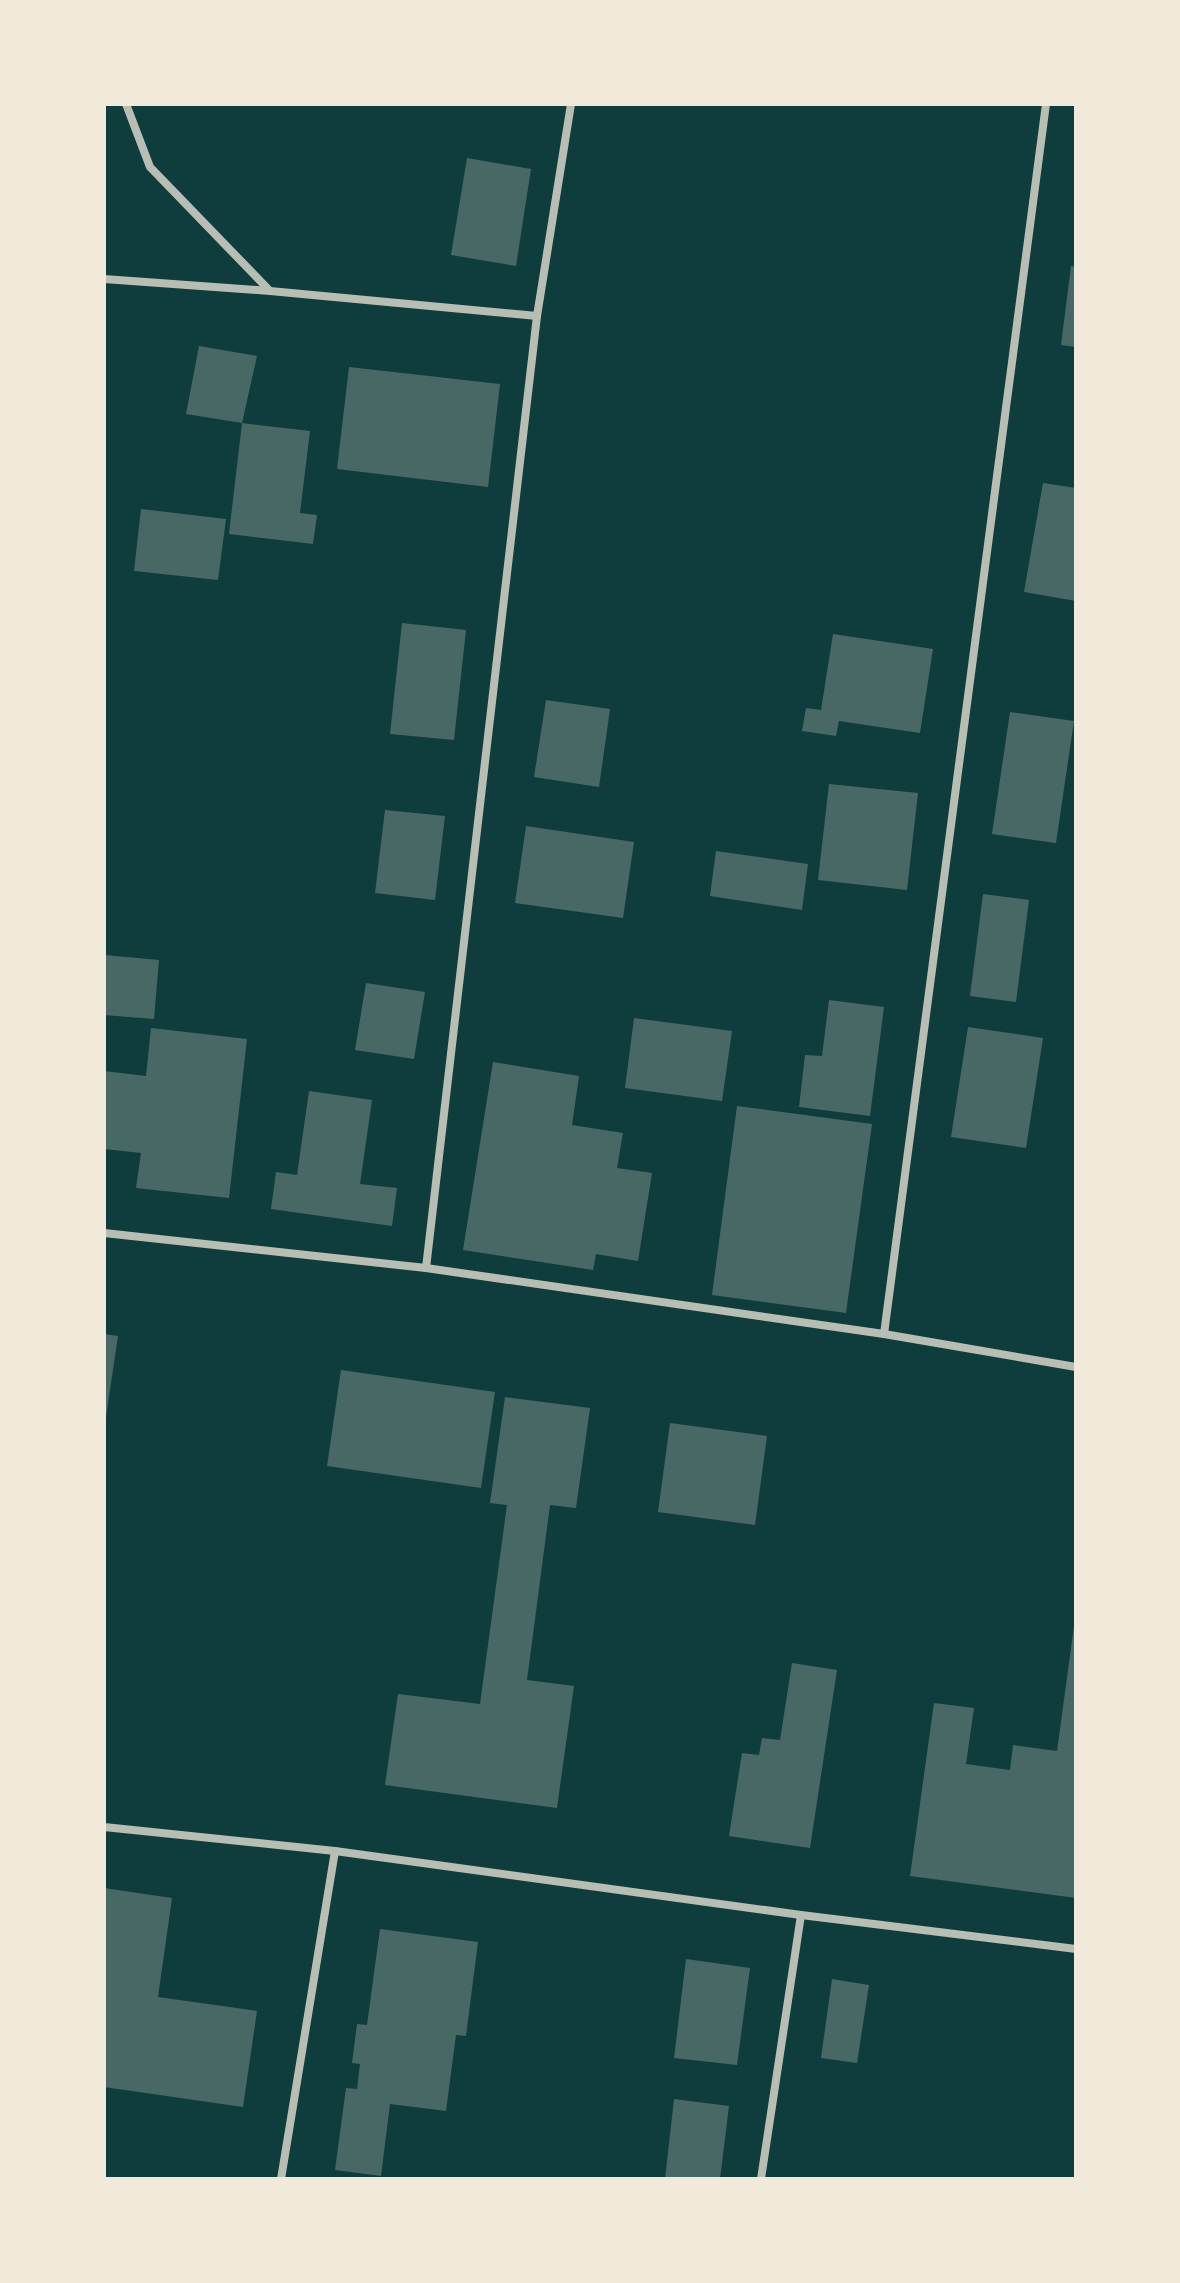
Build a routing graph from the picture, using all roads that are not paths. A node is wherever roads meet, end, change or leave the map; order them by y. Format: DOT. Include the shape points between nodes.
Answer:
graph roads {
  1 [pos="126,104"];
  2 [pos="571,104"];
  3 [pos="1046,104"];
  4 [pos="104,279"];
  5 [pos="270,291"];
  6 [pos="537,316"];
  7 [pos="104,1233"];
  8 [pos="426,1268"];
  9 [pos="884,1334"];
  10 [pos="1076,1367"];
  11 [pos="104,1827"];
  12 [pos="335,1851"];
  13 [pos="801,1915"];
  14 [pos="1076,1949"];
  15 [pos="281,2179"];
  16 [pos="761,2179"];
  1 -- 5 [label="street" via="150,167"];
  2 -- 6 [label="street"];
  3 -- 9 [label="street"];
  4 -- 5 [label="street"];
  5 -- 6 [label="street"];
  6 -- 8 [label="street"];
  7 -- 8 [label="street"];
  8 -- 9 [label="street"];
  9 -- 10 [label="street"];
  11 -- 12 [label="street"];
  12 -- 13 [label="street"];
  12 -- 15 [label="street"];
  13 -- 14 [label="street"];
  13 -- 16 [label="street"];
}
